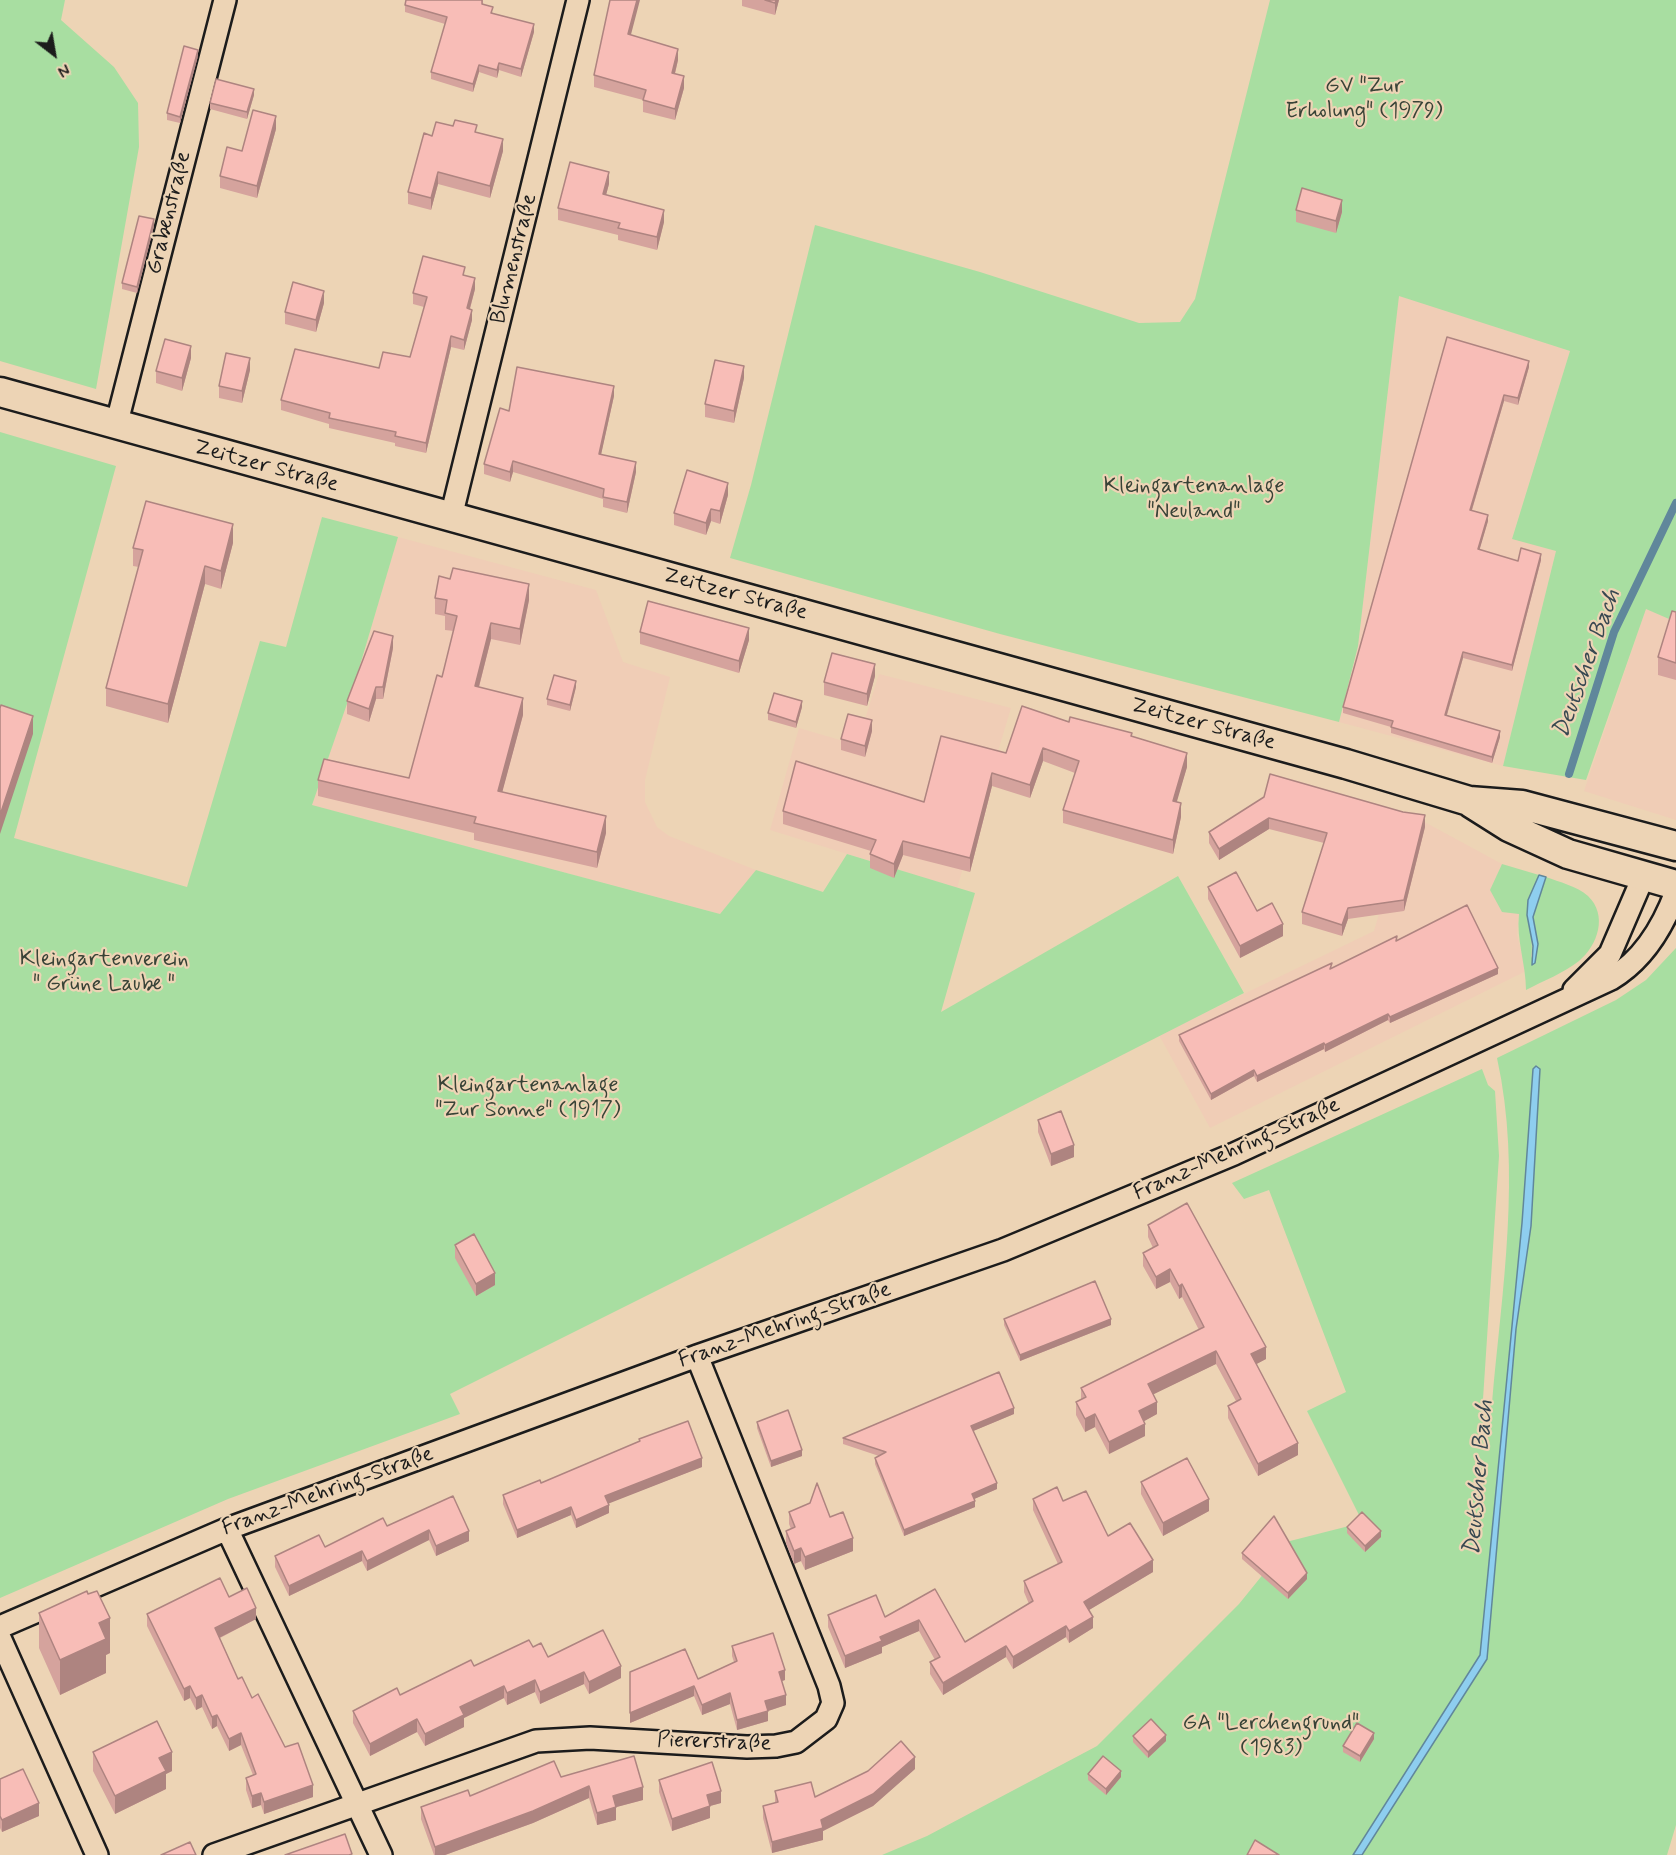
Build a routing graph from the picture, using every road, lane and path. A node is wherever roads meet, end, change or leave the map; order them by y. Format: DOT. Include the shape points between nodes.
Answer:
graph roads {
  1 [pos="225,0"];
  2 [pos="578,0"];
  3 [pos="0,392"];
  4 [pos="116,426"];
  5 [pos="452,517"];
  6 [pos="1469,801"];
  7 [pos="1667,844"];
  8 [pos="1644,875"];
  9 [pos="1676,885"];
  10 [pos="1676,892"];
  11 [pos="1561,1004"];
  12 [pos="697,1356"];
  13 [pos="227,1529"];
  14 [pos="0,1627"];
  15 [pos="0,1638"];
  16 [pos="357,1802"];
  17 [pos="97,1855"];
  18 [pos="214,1855"];
  19 [pos="381,1855"];
  1 -- 4 [label="street, Grabenstraße"];
  2 -- 5 [label="street, Blumenstraße"];
  3 -- 4 [label="main road, Zeitzer Straße"];
  4 -- 5 [label="main road, Zeitzer Straße"];
  5 -- 6 [label="main road, Zeitzer Straße"];
  6 -- 7 [label="main road, Zeitzer Straße" via="1522,805"];
  6 -- 8 [label="main road, Zeitzer Straße" via="1539,842"];
  7 -- 8 [label="main road, Franz-Mehring-Straße"];
  8 -- 9 [label="main road, Zeitzer Straße"];
  8 -- 11 [label="street, Franz-Mehring-Straße" via="1610,954"];
  10 -- 11 [label="street, Franz-Mehring-Straße" via="1653,939 1624,971"];
  11 -- 12 [label="street, Franz-Mehring-Straße" via="1234,1154 1003,1250"];
  12 -- 13 [label="street, Franz-Mehring-Straße"];
  12 -- 16 [label="street, Piererstraße" via="829,1686 833,1703 826,1719 796,1742 776,1746 590,1738 536,1741"];
  13 -- 14 [label="street, Franz-Mehring-Straße"];
  13 -- 16 [label="street"];
  15 -- 17 [label="street"];
  16 -- 18 [label="street, Piererstraße"];
  16 -- 19 [label="street"];
}
